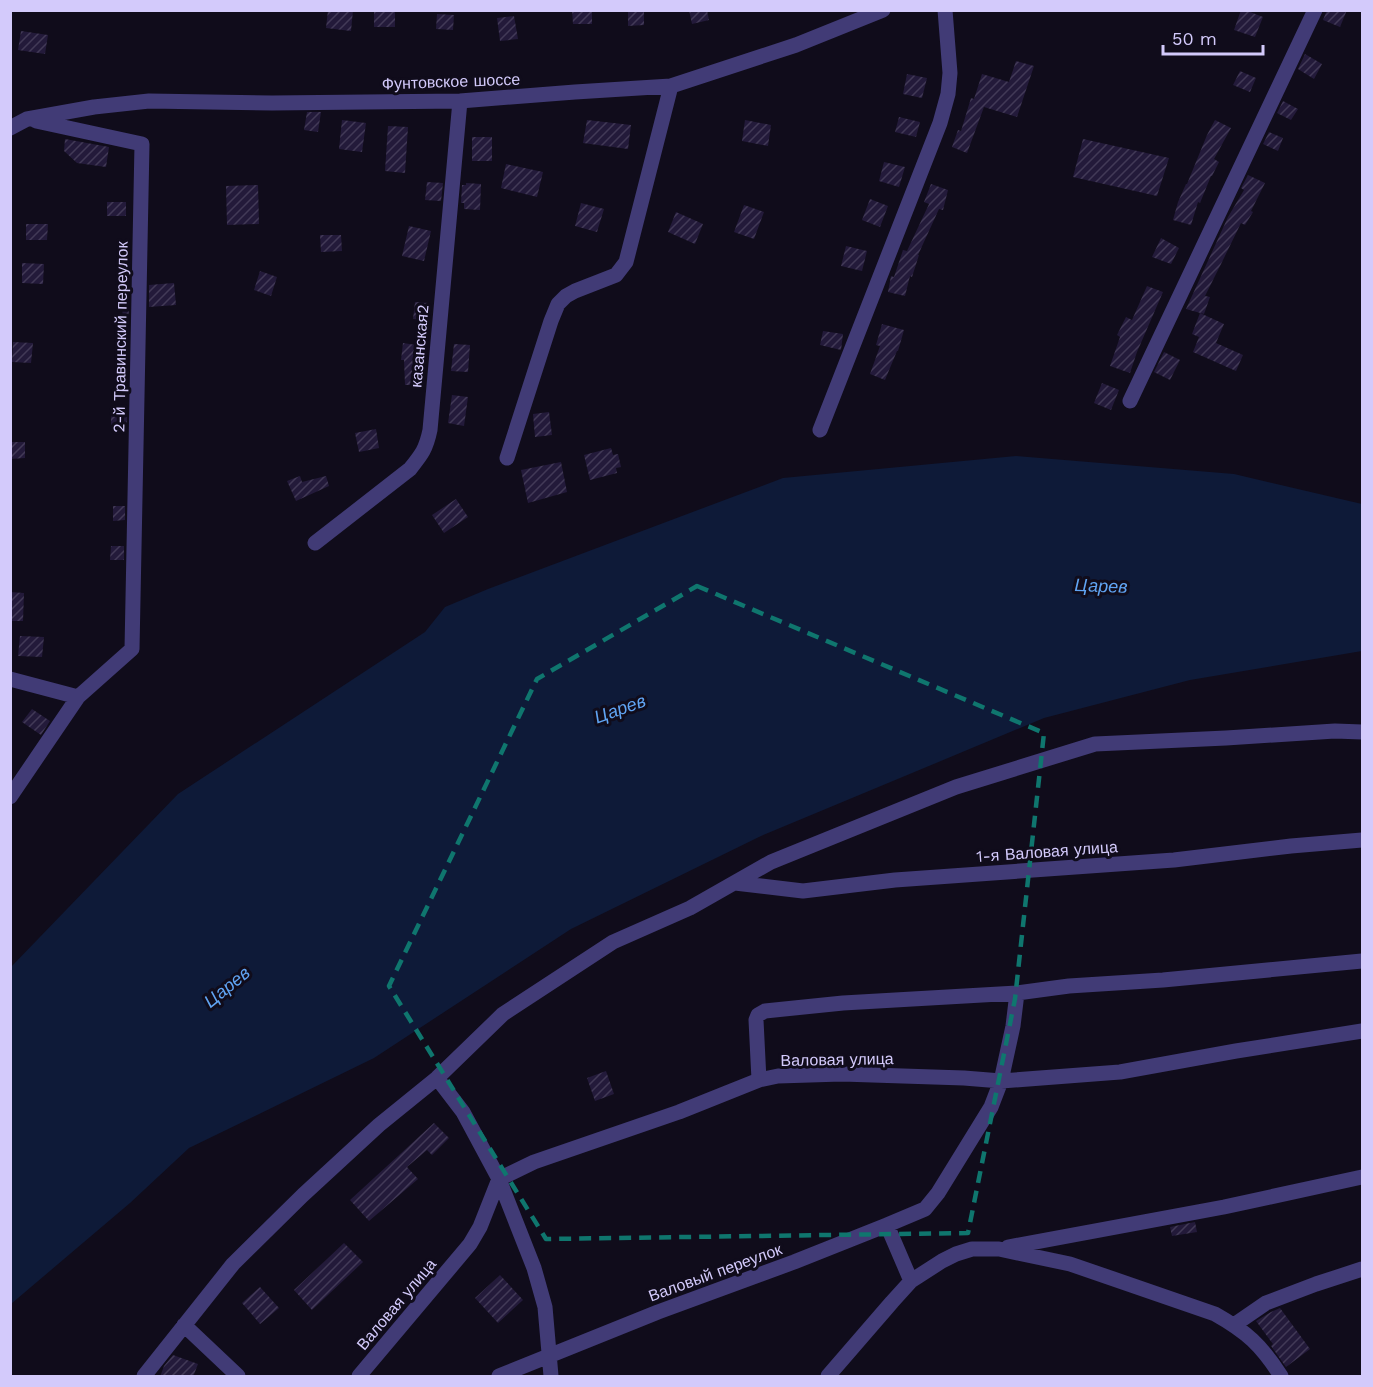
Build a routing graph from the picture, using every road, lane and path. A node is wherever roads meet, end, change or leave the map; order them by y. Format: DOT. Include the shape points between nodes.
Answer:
graph roads {
  1 [pos="884,10"];
  2 [pos="945,10"];
  3 [pos="1315,10"];
  4 [pos="671,86"];
  5 [pos="460,101"];
  6 [pos="27,120"];
  7 [pos="10,128"];
  8 [pos="1130,401"];
  9 [pos="820,430"];
  10 [pos="507,458"];
  11 [pos="315,543"];
  12 [pos="10,679"];
  13 [pos="78,697"];
  14 [pos="1362,732"];
  15 [pos="10,797"];
  16 [pos="1362,840"];
  17 [pos="735,883"];
  18 [pos="1362,961"];
  19 [pos="1017,993"];
  20 [pos="1362,1031"];
  21 [pos="437,1078"];
  22 [pos="759,1080"];
  23 [pos="1001,1081"];
  24 [pos="1362,1177"];
  25 [pos="499,1179"];
  26 [pos="887,1225"];
  27 [pos="999,1249"];
  28 [pos="1362,1269"];
  29 [pos="911,1281"];
  30 [pos="184,1325"];
  31 [pos="1234,1325"];
  32 [pos="549,1355"];
  33 [pos="144,1377"];
  34 [pos="238,1377"];
  35 [pos="359,1377"];
  36 [pos="499,1377"];
  37 [pos="551,1377"];
  38 [pos="828,1377"];
  39 [pos="1281,1377"];
  1 -- 4 [label="street, Фунтовское шоссе" via="796,45"];
  2 -- 9 [label="street" via="950,73 940,123"];
  3 -- 8 [label="street"];
  4 -- 5 [label="street, Фунтовское шоссе"];
  4 -- 10 [label="street" via="626,262 616,275 575,291 558,304"];
  5 -- 6 [label="street, Фунтовское шоссе" via="149,101"];
  5 -- 11 [label="street, казанская2" via="428,442 410,469"];
  6 -- 7 [label="street, Фунтовское шоссе"];
  6 -- 13 [label="street, 2-й Травинский переулок" via="142,144 132,649"];
  12 -- 13 [label="street"];
  13 -- 15 [label="street"];
  14 -- 17 [label="street" via="1095,744 956,787 771,862"];
  16 -- 17 [label="street, 1-я Валовая улица" via="804,891"];
  17 -- 21 [label="street" via="613,942 503,1014"];
  18 -- 19 [label="street"];
  19 -- 22 [label="street" via="762,1012 756,1020"];
  19 -- 23 [label="street, Валовый переулок"];
  20 -- 23 [label="street, Валовая улица" via="1120,1072"];
  21 -- 25 [label="street" via="463,1112"];
  21 -- 30 [label="street" via="303,1195 233,1264"];
  22 -- 23 [label="street, Валовая улица" via="842,1074"];
  22 -- 25 [label="street, Валовая улица" via="534,1162"];
  23 -- 26 [label="street, Валовый переулок" via="991,1107 938,1193 925,1209"];
  24 -- 27 [label="street"];
  25 -- 32 [label="street" via="534,1268 545,1307"];
  25 -- 35 [label="street, Валовая улица" via="470,1244"];
  26 -- 29 [label="street"];
  26 -- 32 [label="street, Валовый переулок"];
  27 -- 29 [label="street" via="972,1249 956,1254"];
  27 -- 31 [label="street" via="1070,1264 1215,1314"];
  28 -- 31 [label="street" via="1266,1303"];
  29 -- 38 [label="street"];
  30 -- 33 [label="street"];
  30 -- 34 [label="street"];
  31 -- 39 [label="street" via="1259,1345"];
  32 -- 36 [label="street, Валовый переулок"];
  32 -- 37 [label="street"];
}
